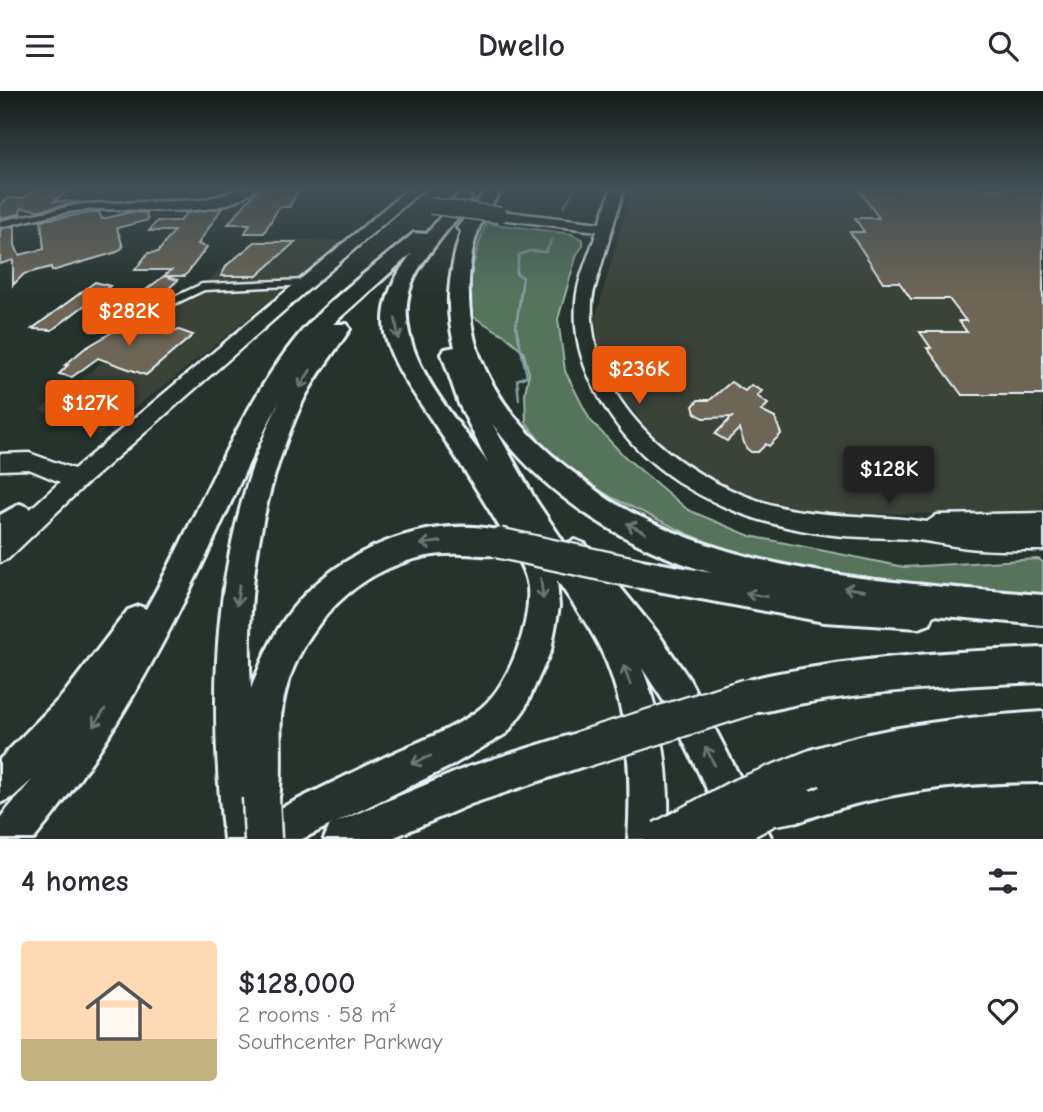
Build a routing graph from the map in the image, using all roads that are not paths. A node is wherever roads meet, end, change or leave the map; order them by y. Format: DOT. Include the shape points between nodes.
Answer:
graph roads {
  1 [pos="376,224"];
  2 [pos="442,224"];
  3 [pos="446,224"];
  4 [pos="449,224"];
  5 [pos="463,224"];
  6 [pos="466,224"];
  7 [pos="560,224"];
  8 [pos="606,224"];
  9 [pos="605,228"];
  10 [pos="598,252"];
  11 [pos="307,283"];
  12 [pos="107,319"];
  13 [pos="497,454"];
  14 [pos="0,462"];
  15 [pos="76,480"];
  16 [pos="224,486"];
  17 [pos="1043,523"];
  18 [pos="7,527"];
  19 [pos="908,529"];
  20 [pos="1043,540"];
  21 [pos="0,552"];
  22 [pos="1043,610"];
  23 [pos="1043,617"];
  24 [pos="1043,665"];
  25 [pos="1043,730"];
  26 [pos="1043,762"];
  27 [pos="813,768"];
  28 [pos="0,784"];
  29 [pos="248,814"];
  30 [pos="8,839"];
  31 [pos="262,839"];
  32 [pos="344,839"];
  33 [pos="648,839"];
  34 [pos="662,839"];
  35 [pos="712,839"];
  36 [pos="752,839"];
  1 -- 11 [label="main road"];
  2 -- 16 [label="highway" via="350,297 298,352"];
  3 -- 29 [label="highway, one-way" via="329,340 296,393 259,483 242,560 233,652"];
  4 -- 31 [label="highway, one-way" via="407,272 395,309 396,332 427,394 492,488 538,566 543,607 535,650 512,698 494,720 438,753"];
  22 -- 5 [label="highway, one-way" via="834,586 747,570 662,541 606,513 541,463 491,403 460,332"];
  6 -- 13 [label="highway" via="453,259 448,324 461,383"];
  7 -- 9 [label="main road"];
  7 -- 10 [label="main road" via="588,235"];
  8 -- 9 [label="main road"];
  9 -- 10 [label="main road"];
  10 -- 19 [label="main road" via="583,313 588,355 610,401 666,462 740,504 790,519"];
  11 -- 12 [label="street" via="202,287 139,317"];
  11 -- 15 [label="main road"];
  33 -- 13 [label="highway, one-way" via="643,745 622,660 606,628 531,517"];
  36 -- 13 [label="highway, one-way" via="669,680"];
  14 -- 15 [label="main road" via="41,464"];
  15 -- 18 [label="main road"];
  15 -- 21 [label="main road"];
  16 -- 28 [label="highway" via="96,684 33,756"];
  16 -- 30 [label="highway, one-way" via="117,689 63,771"];
  17 -- 19 [label="main road" via="957,523"];
  19 -- 20 [label="main road" via="970,538"];
  23 -- 29 [label="highway, one-way, bridge" via="824,607 499,543 439,541 397,551 359,568 319,601 288,642 268,691"];
  24 -- 32 [label="highway, bridge" via="864,675 748,697 468,786"];
  25 -- 27 [label="highway" via="886,746"];
  26 -- 35 [label="highway, bridge" via="907,771 769,808"];
  27 -- 34 [label="highway, bridge" via="755,789"];
  29 -- 31 [label="highway, bridge"];
}
